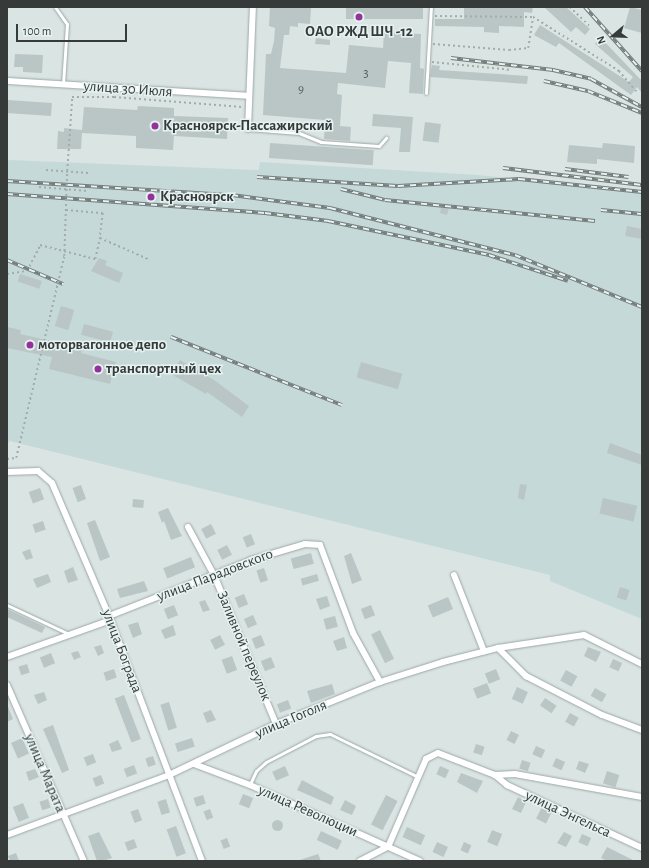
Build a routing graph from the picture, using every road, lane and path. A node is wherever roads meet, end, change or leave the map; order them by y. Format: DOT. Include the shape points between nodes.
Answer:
graph roads {
  1 [pos="55,7"];
  2 [pos="253,7"];
  3 [pos="431,7"];
  4 [pos="570,7"];
  5 [pos="431,16"];
  6 [pos="533,17"];
  7 [pos="590,26"];
  8 [pos="429,44"];
  9 [pos="428,62"];
  10 [pos="512,70"];
  11 [pos="7,81"];
  12 [pos="63,85"];
  13 [pos="426,93"];
  14 [pos="639,94"];
  15 [pos="249,96"];
  16 [pos="248,108"];
  17 [pos="248,129"];
  18 [pos="386,138"];
  19 [pos="46,170"];
  20 [pos="67,171"];
  21 [pos="88,173"];
  22 [pos="39,187"];
  23 [pos="66,189"];
  24 [pos="88,191"];
  25 [pos="66,210"];
  26 [pos="100,238"];
  27 [pos="150,260"];
  28 [pos="7,274"];
  29 [pos="7,459"];
  30 [pos="10,471"];
  31 [pos="188,527"];
  32 [pos="214,575"];
  33 [pos="454,575"];
  34 [pos="7,605"];
  35 [pos="110,618"];
  36 [pos="69,634"];
  37 [pos="498,648"];
  38 [pos="484,652"];
  39 [pos="7,657"];
  40 [pos="642,664"];
  41 [pos="380,682"];
  42 [pos="7,685"];
  43 [pos="276,724"];
  44 [pos="642,730"];
  45 [pos="194,764"];
  46 [pos="169,775"];
  47 [pos="496,776"];
  48 [pos="418,777"];
  49 [pos="250,785"];
  50 [pos="642,797"];
  51 [pos="62,813"];
  52 [pos="7,835"];
  53 [pos="388,847"];
  54 [pos="642,848"];
  55 [pos="84,861"];
  56 [pos="202,861"];
  57 [pos="360,861"];
  58 [pos="420,861"];
  1 -- 12 [label="lane" via="66,24"];
  2 -- 15 [label="street"];
  3 -- 5 [label="lane"];
  4 -- 7 [label="path"];
  5 -- 6 [label="path"];
  5 -- 8 [label="lane"];
  6 -- 8 [label="path" via="528,48 509,50"];
  6 -- 14 [label="path" via="619,71"];
  8 -- 9 [label="lane"];
  9 -- 10 [label="path"];
  9 -- 13 [label="lane"];
  11 -- 12 [label="street, улица 30 Июля"];
  12 -- 15 [label="street, улица 30 Июля"];
  15 -- 16 [label="street"];
  16 -- 17 [label="street"];
  16 -- 20 [label="path" via="114,97 72,97"];
  17 -- 18 [label="lane" via="299,133 321,142 372,146 379,146"];
  19 -- 20 [label="path"];
  20 -- 21 [label="path"];
  20 -- 23 [label="path, bridge"];
  22 -- 23 [label="path"];
  23 -- 24 [label="path"];
  23 -- 25 [label="path, bridge"];
  25 -- 26 [label="path" via="103,213"];
  25 -- 29 [label="path, bridge" via="64,256 16,458"];
  26 -- 27 [label="path"];
  26 -- 28 [label="path" via="95,259 40,245 27,271"];
  30 -- 35 [label="street, улица Бограда" via="38,471 52,483"];
  31 -- 32 [label="street, Заливной переулок"];
  32 -- 35 [label="street, улица Парадовского"];
  32 -- 41 [label="street, улица Парадовского" via="251,560 305,544 322,548 353,633"];
  32 -- 43 [label="street, Заливной переулок"];
  33 -- 38 [label="street"];
  34 -- 36 [label="lane"];
  35 -- 36 [label="street, улица Парадовского"];
  35 -- 46 [label="street, улица Бограда"];
  36 -- 39 [label="street, улица Парадовского"];
  37 -- 38 [label="street, улица Гоголя"];
  37 -- 40 [label="street, улица Гоголя" via="584,635"];
  37 -- 44 [label="street" via="526,676 602,715"];
  38 -- 41 [label="street, улица Гоголя"];
  41 -- 43 [label="street, улица Гоголя"];
  42 -- 51 [label="street, улица Марата"];
  43 -- 45 [label="street, улица Гоголя"];
  45 -- 46 [label="street, улица Гоголя"];
  45 -- 49 [label="street, улица Революции"];
  46 -- 51 [label="street, улица Гоголя"];
  46 -- 56 [label="street, улица Бограда"];
  47 -- 48 [label="street, улица Энгельса" via="438,753 426,760"];
  47 -- 50 [label="street, улица Энгельса" via="515,774"];
  47 -- 54 [label="street, улица Энгельса" via="507,785"];
  48 -- 49 [label="lane" via="330,734 316,736 266,762 256,771"];
  48 -- 53 [label="street"];
  49 -- 53 [label="street, улица Революции"];
  51 -- 52 [label="street, улица Гоголя"];
  51 -- 55 [label="street, улица Марата"];
  53 -- 57 [label="street"];
  53 -- 58 [label="street, улица Революции"];
}
